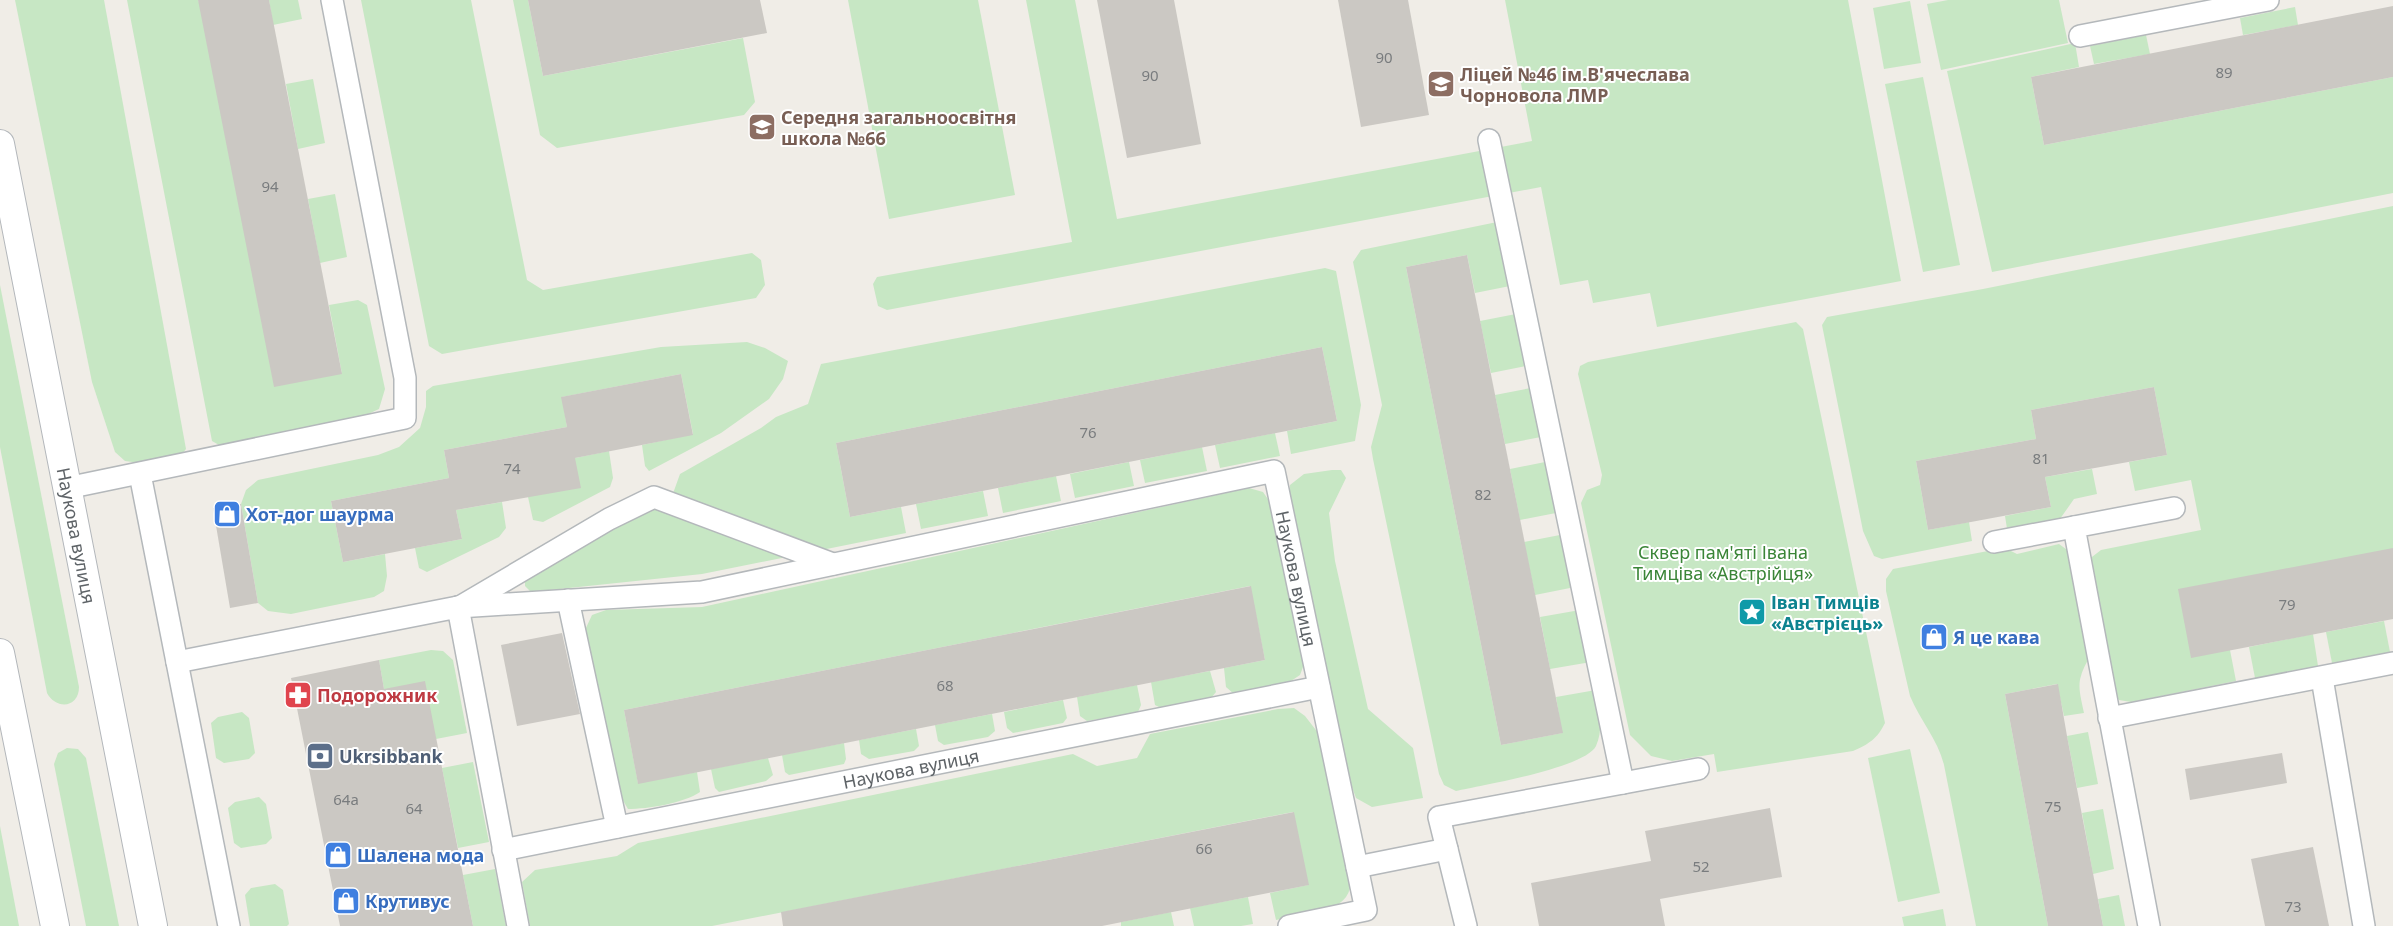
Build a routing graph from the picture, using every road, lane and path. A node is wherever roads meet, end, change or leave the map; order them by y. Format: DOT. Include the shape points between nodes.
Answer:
graph roads {
  1 [pos="332,0"];
  2 [pos="2268,0"];
  3 [pos="2080,36"];
  4 [pos="1489,140"];
  5 [pos="0,144"];
  6 [pos="140,474"];
  7 [pos="67,488"];
  8 [pos="2174,508"];
  9 [pos="2074,527"];
  10 [pos="1994,542"];
  11 [pos="833,564"];
  12 [pos="568,600"];
  13 [pos="458,607"];
  14 [pos="0,653"];
  15 [pos="177,662"];
  16 [pos="2393,663"];
  17 [pos="2322,678"];
  18 [pos="1319,687"];
  19 [pos="2109,718"];
  20 [pos="1698,769"];
  21 [pos="1623,783"];
  22 [pos="617,827"];
  23 [pos="1447,849"];
  24 [pos="503,850"];
  25 [pos="1357,867"];
  26 [pos="55,926"];
  27 [pos="153,926"];
  28 [pos="229,926"];
  29 [pos="518,926"];
  30 [pos="1290,926"];
  31 [pos="1466,926"];
  32 [pos="2149,926"];
  33 [pos="2364,926"];
  1 -- 6 [label="lane" via="405,378 405,418"];
  2 -- 3 [label="lane"];
  4 -- 21 [label="lane"];
  5 -- 7 [label="main road, Наукова вулиця"];
  6 -- 7 [label="lane"];
  6 -- 15 [label="lane"];
  7 -- 27 [label="main road, Наукова вулиця"];
  8 -- 9 [label="lane"];
  9 -- 10 [label="lane"];
  9 -- 19 [label="lane"];
  11 -- 12 [label="lane" via="702,592"];
  11 -- 13 [label="lane" via="654,497"];
  11 -- 18 [label="lane, Наукова вулиця" via="1274,471"];
  12 -- 13 [label="lane"];
  12 -- 22 [label="lane"];
  13 -- 15 [label="lane"];
  13 -- 24 [label="lane"];
  14 -- 26 [label="main road"];
  15 -- 28 [label="lane"];
  16 -- 17 [label="lane"];
  17 -- 19 [label="lane"];
  17 -- 33 [label="lane"];
  18 -- 22 [label="lane, Наукова вулиця"];
  18 -- 25 [label="lane, Наукова вулиця"];
  19 -- 32 [label="lane"];
  20 -- 21 [label="lane"];
  21 -- 23 [label="lane" via="1439,817"];
  22 -- 24 [label="lane, Наукова вулиця"];
  23 -- 25 [label="lane"];
  23 -- 31 [label="lane"];
  24 -- 29 [label="lane"];
  25 -- 30 [label="lane, Наукова вулиця" via="1366,910"];
}
